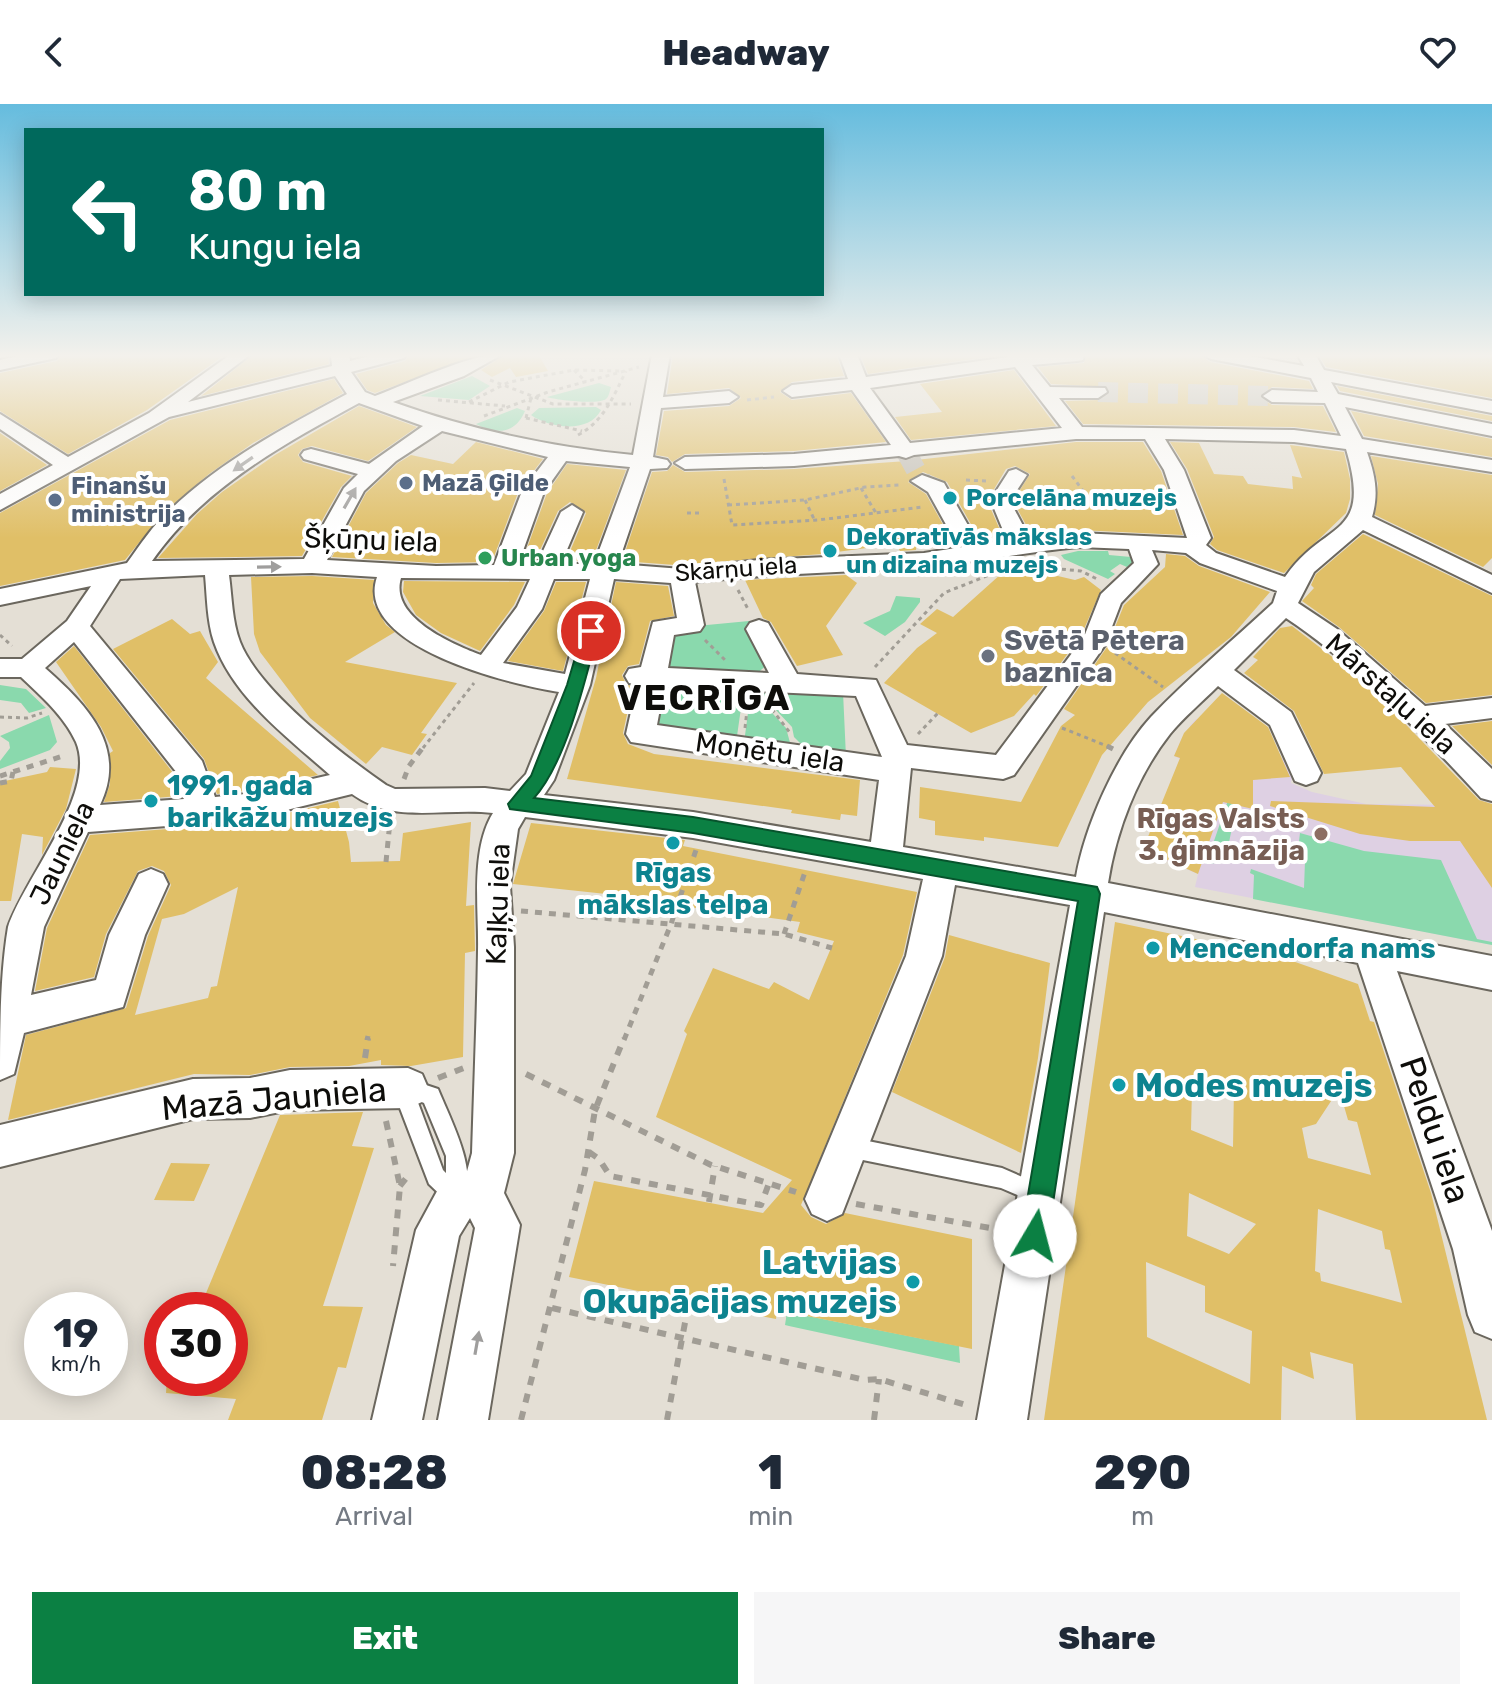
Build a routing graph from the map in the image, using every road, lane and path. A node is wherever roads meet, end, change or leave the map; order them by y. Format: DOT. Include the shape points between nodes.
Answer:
graph roads {
  1 [pos="161,415"];
  2 [pos="331,415"];
  3 [pos="418,415"];
  4 [pos="482,415"];
  5 [pos="602,415"];
  6 [pos="651,415"];
  7 [pos="880,415"];
  8 [pos="1062,415"];
  9 [pos="1339,415"];
  10 [pos="1418,415"];
  11 [pos="156,417"];
  12 [pos="526,418"];
  13 [pos="1,422"];
  14 [pos="448,427"];
  15 [pos="1492,430"];
  16 [pos="582,431"];
  17 [pos="1076,433"];
  18 [pos="505,440"];
  19 [pos="1161,442"];
  20 [pos="1353,443"];
  21 [pos="903,450"];
  22 [pos="562,454"];
  23 [pos="311,455"];
  24 [pos="642,462"];
  25 [pos="70,465"];
  26 [pos="1492,466"];
  27 [pos="370,471"];
  28 [pos="1016,475"];
  29 [pos="1072,476"];
  30 [pos="723,477"];
  31 [pos="966,480"];
  32 [pos="983,480"];
  33 [pos="922,482"];
  34 [pos="861,488"];
  35 [pos="805,500"];
  36 [pos="1090,500"];
  37 [pos="0,503"];
  38 [pos="728,505"];
  39 [pos="946,505"];
  40 [pos="572,512"];
  41 [pos="728,512"];
  42 [pos="687,513"];
  43 [pos="703,513"];
  44 [pos="722,513"];
  45 [pos="876,513"];
  46 [pos="815,520"];
  47 [pos="1362,521"];
  48 [pos="1138,542"];
  49 [pos="969,544"];
  50 [pos="1021,545"];
  51 [pos="1193,547"];
  52 [pos="312,566"];
  53 [pos="1033,567"];
  54 [pos="216,568"];
  55 [pos="682,570"];
  56 [pos="605,571"];
  57 [pos="727,571"];
  58 [pos="123,572"];
  59 [pos="503,572"];
  60 [pos="548,572"];
  61 [pos="999,572"];
  62 [pos="1492,585"];
  63 [pos="1119,591"];
  64 [pos="0,597"];
  65 [pos="387,597"];
  66 [pos="1286,597"];
  67 [pos="76,627"];
  68 [pos="759,629"];
  69 [pos="1096,639"];
  70 [pos="487,666"];
  71 [pos="14,668"];
  72 [pos="1217,671"];
  73 [pos="646,676"];
  74 [pos="584,677"];
  75 [pos="789,684"];
  76 [pos="866,687"];
  77 [pos="1184,703"];
  78 [pos="1492,708"];
  79 [pos="0,717"];
  80 [pos="1420,717"];
  81 [pos="1038,718"];
  82 [pos="29,726"];
  83 [pos="92,746"];
  84 [pos="1137,759"];
  85 [pos="896,763"];
  86 [pos="13,772"];
  87 [pos="1306,773"];
  88 [pos="0,776"];
  89 [pos="357,781"];
  90 [pos="0,783"];
  91 [pos="1492,789"];
  92 [pos="395,801"];
  93 [pos="517,804"];
  94 [pos="85,805"];
  95 [pos="203,810"];
  96 [pos="703,827"];
  97 [pos="387,839"];
  98 [pos="814,846"];
  99 [pos="885,858"];
  100 [pos="386,862"];
  101 [pos="942,868"];
  102 [pos="151,884"];
  103 [pos="1090,894"];
  104 [pos="494,908"];
  105 [pos="671,924"];
  106 [pos="784,934"];
  107 [pos="832,948"];
  108 [pos="1371,948"];
  109 [pos="1492,973"];
  110 [pos="8,1019"];
  111 [pos="492,1057"];
  112 [pos="0,1060"];
  113 [pos="408,1088"];
  114 [pos="361,1089"];
  115 [pos="595,1110"];
  116 [pos="0,1146"];
  117 [pos="848,1147"];
  118 [pos="588,1152"];
  119 [pos="715,1166"];
  120 [pos="769,1183"];
  121 [pos="400,1186"];
  122 [pos="1040,1195"];
  123 [pos="469,1196"];
  124 [pos="710,1199"];
  125 [pos="827,1199"];
  126 [pos="1035,1236"];
  127 [pos="689,1301"];
  128 [pos="552,1308"];
  129 [pos="1492,1315"];
  130 [pos="682,1337"];
  131 [pos="879,1379"];
  132 [pos="1002,1419"];
  133 [pos="397,1420"];
  134 [pos="463,1420"];
  135 [pos="521,1420"];
  136 [pos="667,1420"];
  137 [pos="874,1420"];
  1 -- 11 [label="street"];
  2 -- 58 [label="street, one-way" via="291,432 196,498"];
  3 -- 14 [label="street"];
  4 -- 14 [label="path"];
  5 -- 16 [label="path"];
  6 -- 24 [label="street, Kaļķu iela"];
  7 -- 21 [label="street"];
  8 -- 17 [label="street"];
  9 -- 20 [label="street"];
  10 -- 15 [label="street"];
  11 -- 25 [label="street"];
  12 -- 16 [label="path"];
  12 -- 18 [label="path"];
  13 -- 25 [label="street"];
  14 -- 18 [label="street"];
  14 -- 27 [label="street"];
  16 -- 22 [label="path"];
  17 -- 19 [label="street"];
  17 -- 21 [label="street" via="1015,444"];
  18 -- 22 [label="street"];
  19 -- 20 [label="street" via="1270,433"];
  19 -- 51 [label="street" via="1199,538"];
  20 -- 26 [label="street"];
  20 -- 47 [label="street" via="1365,476"];
  21 -- 24 [label="street" via="794,460"];
  22 -- 24 [label="street"];
  22 -- 59 [label="street" via="533,491"];
  23 -- 27 [label="street"];
  24 -- 56 [label="street, Kaļķu iela"];
  25 -- 37 [label="street"];
  52 -- 27 [label="street, one-way"];
  28 -- 50 [label="street" via="1004,501"];
  29 -- 36 [label="path"];
  30 -- 38 [label="path"];
  31 -- 32 [label="path"];
  33 -- 34 [label="path"];
  33 -- 39 [label="street" via="936,488"];
  34 -- 35 [label="path"];
  34 -- 45 [label="path"];
  35 -- 38 [label="path"];
  35 -- 46 [label="path"];
  38 -- 41 [label="path"];
  39 -- 45 [label="path"];
  39 -- 49 [label="street"];
  40 -- 60 [label="street"];
  41 -- 44 [label="path"];
  41 -- 46 [label="path" via="732,525"];
  42 -- 43 [label="path"];
  45 -- 46 [label="path"];
  47 -- 62 [label="street"];
  47 -- 66 [label="street" via="1315,556"];
  48 -- 50 [label="street, Skārņu iela"];
  48 -- 51 [label="street, Skārņu iela"];
  48 -- 63 [label="street" via="1146,564"];
  49 -- 50 [label="street, Skārņu iela"];
  49 -- 57 [label="street, Skārņu iela" via="924,560"];
  51 -- 66 [label="street, Skārņu iela"];
  54 -- 52 [label="street, Šķūņu iela, one-way"];
  52 -- 65 [label="street, Šķūņu iela"];
  53 -- 63 [label="path" via="1081,571"];
  54 -- 58 [label="street, Šķūņu iela"];
  54 -- 89 [label="street" via="227,641 238,664 259,691"];
  55 -- 56 [label="street, Skārņu iela"];
  55 -- 57 [label="street, Skārņu iela"];
  55 -- 73 [label="street, Monētu iela" via="691,625 662,628"];
  56 -- 60 [label="street, Šķūņu iela"];
  56 -- 74 [label="street, Kaļķu iela"];
  57 -- 68 [label="path"];
  58 -- 64 [label="street, Šķūņu iela"];
  58 -- 67 [label="street"];
  59 -- 60 [label="street, Šķūņu iela"];
  59 -- 65 [label="street, Šķūņu iela"];
  60 -- 70 [label="street" via="529,609"];
  61 -- 76 [label="path" via="944,593 875,667"];
  63 -- 69 [label="street" via="1110,600"];
  65 -- 70 [label="street" via="428,639"];
  66 -- 72 [label="street"];
  66 -- 80 [label="street, Mārstaļu iela"];
  67 -- 71 [label="street"];
  67 -- 95 [label="street" via="191,769"];
  68 -- 75 [label="street"];
  69 -- 77 [label="path"];
  69 -- 81 [label="street"];
  70 -- 74 [label="street" via="499,672"];
  70 -- 92 [label="path" via="409,766"];
  71 -- 83 [label="street" via="66,703"];
  72 -- 77 [label="street"];
  72 -- 87 [label="street" via="1281,719"];
  73 -- 75 [label="street"];
  73 -- 85 [label="street, Monētu iela" via="641,734"];
  74 -- 93 [label="street, Kaļķu iela" via="539,780"];
  75 -- 76 [label="street"];
  76 -- 85 [label="street"];
  77 -- 84 [label="street"];
  78 -- 80 [label="street"];
  79 -- 82 [label="path" via="29,717"];
  80 -- 91 [label="street, Mārstaļu iela"];
  81 -- 84 [label="path"];
  81 -- 85 [label="street" via="1003,767"];
  83 -- 86 [label="path"];
  83 -- 94 [label="street, Jauniela" via="96,759"];
  84 -- 103 [label="street" via="1098,843"];
  85 -- 99 [label="street"];
  86 -- 88 [label="path"];
  86 -- 90 [label="path" via="11,781"];
  89 -- 92 [label="street"];
  89 -- 95 [label="street" via="246,807"];
  92 -- 93 [label="street"];
  93 -- 96 [label="street"];
  93 -- 104 [label="street, Kaļķu iela" via="502,826"];
  94 -- 95 [label="street"];
  94 -- 110 [label="street, Jauniela" via="26,927"];
  96 -- 98 [label="street"];
  96 -- 105 [label="path"];
  97 -- 100 [label="path"];
  98 -- 99 [label="street"];
  98 -- 106 [label="path"];
  99 -- 101 [label="street"];
  101 -- 103 [label="street"];
  101 -- 117 [label="street" via="924,956"];
  102 -- 110 [label="street" via="127,935 110,994"];
  103 -- 108 [label="street"];
  103 -- 122 [label="street"];
  104 -- 105 [label="path"];
  104 -- 111 [label="street, Kaļķu iela"];
  105 -- 106 [label="path"];
  105 -- 115 [label="path"];
  106 -- 107 [label="path"];
  108 -- 109 [label="street"];
  108 -- 129 [label="street, Peldu iela" via="1476,1249"];
  110 -- 112 [label="street, Jauniela"];
  111 -- 113 [label="path"];
  111 -- 115 [label="path"];
  111 -- 123 [label="street, Kaļķu iela" via="493,1153"];
  113 -- 114 [label="street, Mazā Jauniela"];
  113 -- 123 [label="lane" via="407,1103 436,1177"];
  114 -- 116 [label="street, Mazā Jauniela" via="193,1099"];
  114 -- 121 [label="path" via="384,1114"];
  115 -- 118 [label="path"];
  115 -- 119 [label="path"];
  117 -- 122 [label="lane" via="1002,1178"];
  117 -- 125 [label="street"];
  118 -- 124 [label="path" via="610,1176"];
  118 -- 128 [label="path"];
  119 -- 120 [label="path"];
  119 -- 124 [label="path"];
  120 -- 124 [label="path" via="761,1205"];
  120 -- 125 [label="path"];
  122 -- 126 [label="street"];
  123 -- 133 [label="street, Kaļķu iela" via="438,1230"];
  134 -- 123 [label="street, one-way" via="498,1225"];
  125 -- 126 [label="path"];
  126 -- 132 [label="street"];
  127 -- 130 [label="path"];
  128 -- 130 [label="path"];
  128 -- 135 [label="path"];
  130 -- 131 [label="path"];
  130 -- 136 [label="path"];
  131 -- 132 [label="path"];
  131 -- 137 [label="path"];
}
